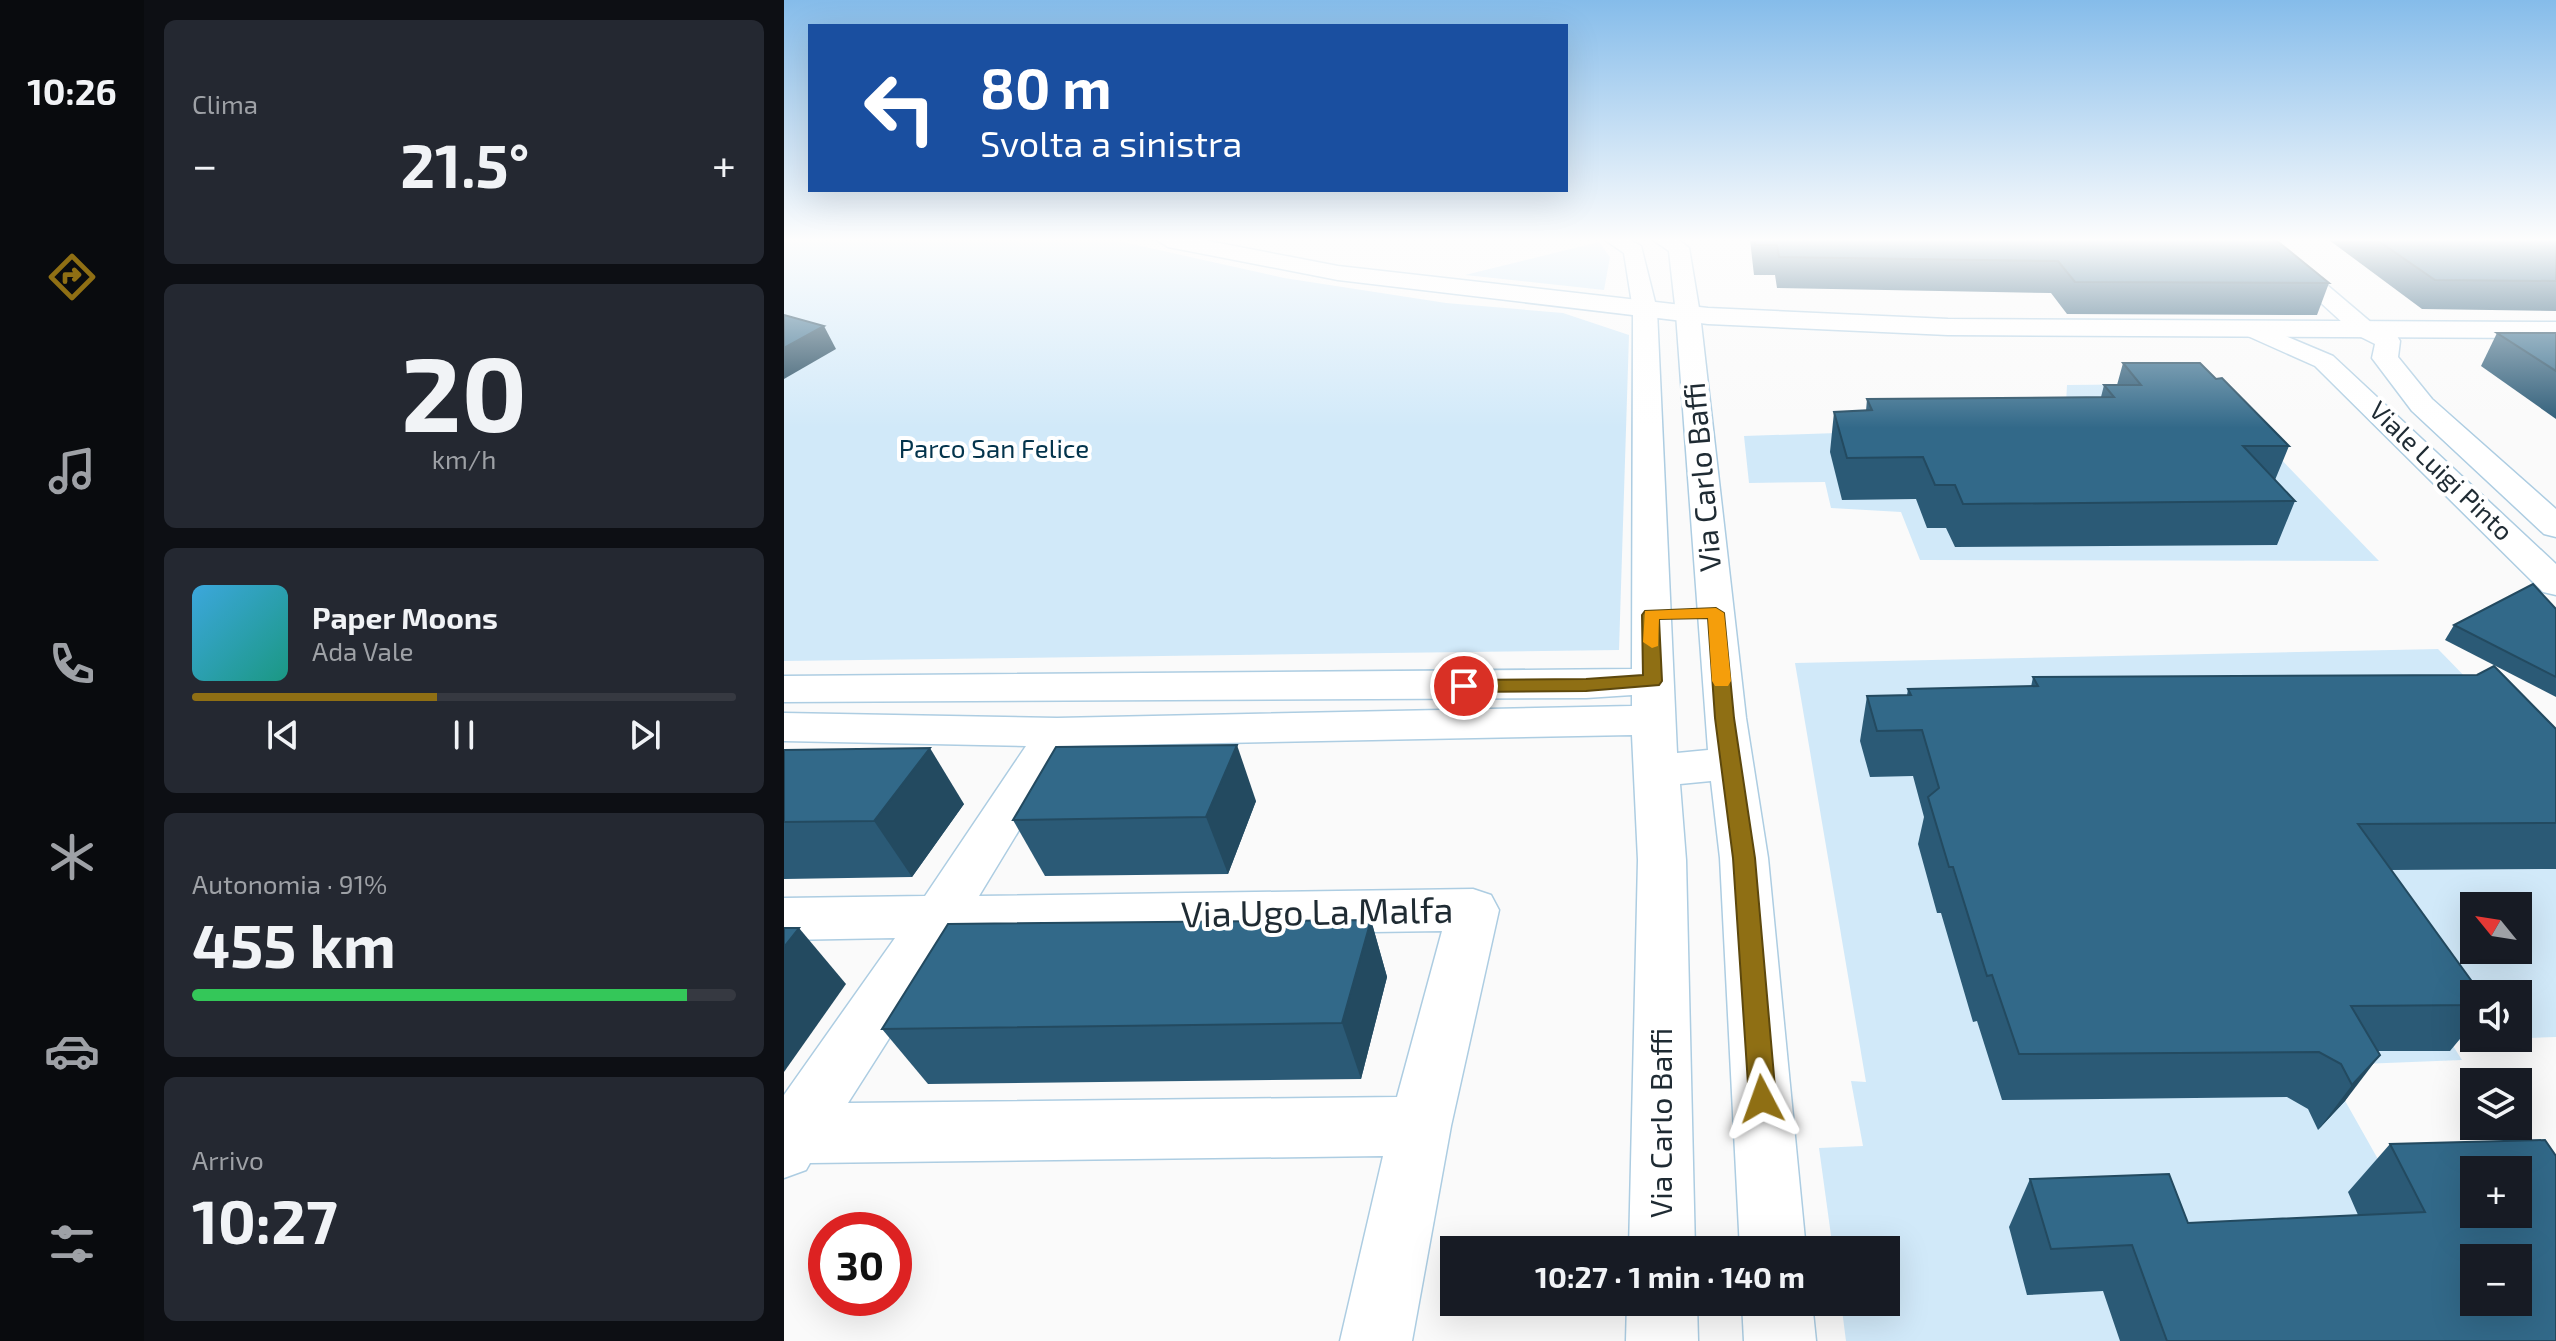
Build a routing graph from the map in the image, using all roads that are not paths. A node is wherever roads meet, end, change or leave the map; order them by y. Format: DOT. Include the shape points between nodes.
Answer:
graph roads {
  1 [pos="1587,303"];
  2 [pos="1661,303"];
  3 [pos="1668,303"];
  4 [pos="2334,303"];
  5 [pos="1666,312"];
  6 [pos="2250,328"];
  7 [pos="2364,329"];
  8 [pos="2556,330"];
  9 [pos="2324,361"];
  10 [pos="2556,527"];
  11 [pos="2550,572"];
  12 [pos="1716,613"];
  13 [pos="1651,615"];
  14 [pos="1343,687"];
  15 [pos="784,689"];
  16 [pos="1653,700"];
  17 [pos="784,727"];
  18 [pos="1324,729"];
  19 [pos="1057,732"];
  20 [pos="1732,764"];
  21 [pos="1656,770"];
  22 [pos="939,917"];
  23 [pos="784,919"];
  24 [pos="1420,1126"];
  25 [pos="787,1139"];
  26 [pos="1662,1236"];
  27 [pos="1772,1236"];
  28 [pos="1662,1316"];
  29 [pos="1778,1316"];
  30 [pos="1376,1341"];
  31 [pos="1662,1341"];
  32 [pos="1780,1341"];
  1 -- 5 [label="main road"];
  2 -- 5 [label="street, Via Carlo Baffi"];
  3 -- 5 [label="street, Via Carlo Baffi"];
  4 -- 7 [label="street"];
  5 -- 6 [label="main road" via="1948,327"];
  5 -- 12 [label="street, Via Carlo Baffi"];
  5 -- 13 [label="street, Via Carlo Baffi"];
  6 -- 7 [label="main road"];
  6 -- 9 [label="street, Viale Luigi Pinto"];
  7 -- 8 [label="main road"];
  7 -- 9 [label="street"];
  7 -- 10 [label="street, Viale Luigi Pinto" via="2388,341 2385,358 2422,405"];
  9 -- 11 [label="street, Viale Luigi Pinto"];
  12 -- 13 [label="street"];
  12 -- 20 [label="street, Via Carlo Baffi"];
  13 -- 16 [label="street, Via Carlo Baffi"];
  14 -- 15 [label="street"];
  14 -- 16 [label="street" via="1586,685"];
  14 -- 18 [label="street"];
  16 -- 18 [label="street"];
  16 -- 21 [label="street, Via Carlo Baffi"];
  17 -- 19 [label="street"];
  18 -- 19 [label="street"];
  19 -- 22 [label="street"];
  20 -- 21 [label="street"];
  20 -- 27 [label="street, Via Carlo Baffi" via="1744,858"];
  21 -- 26 [label="street, Via Carlo Baffi" via="1662,860"];
  22 -- 23 [label="street, Via Ugo La Malfa"];
  22 -- 24 [label="street, Via Ugo La Malfa" via="1473,910"];
  22 -- 25 [label="street"];
  24 -- 25 [label="street"];
  24 -- 30 [label="street, Via Ugo La Malfa"];
  28 -- 31 [label="street"];
  29 -- 32 [label="street"];
}
